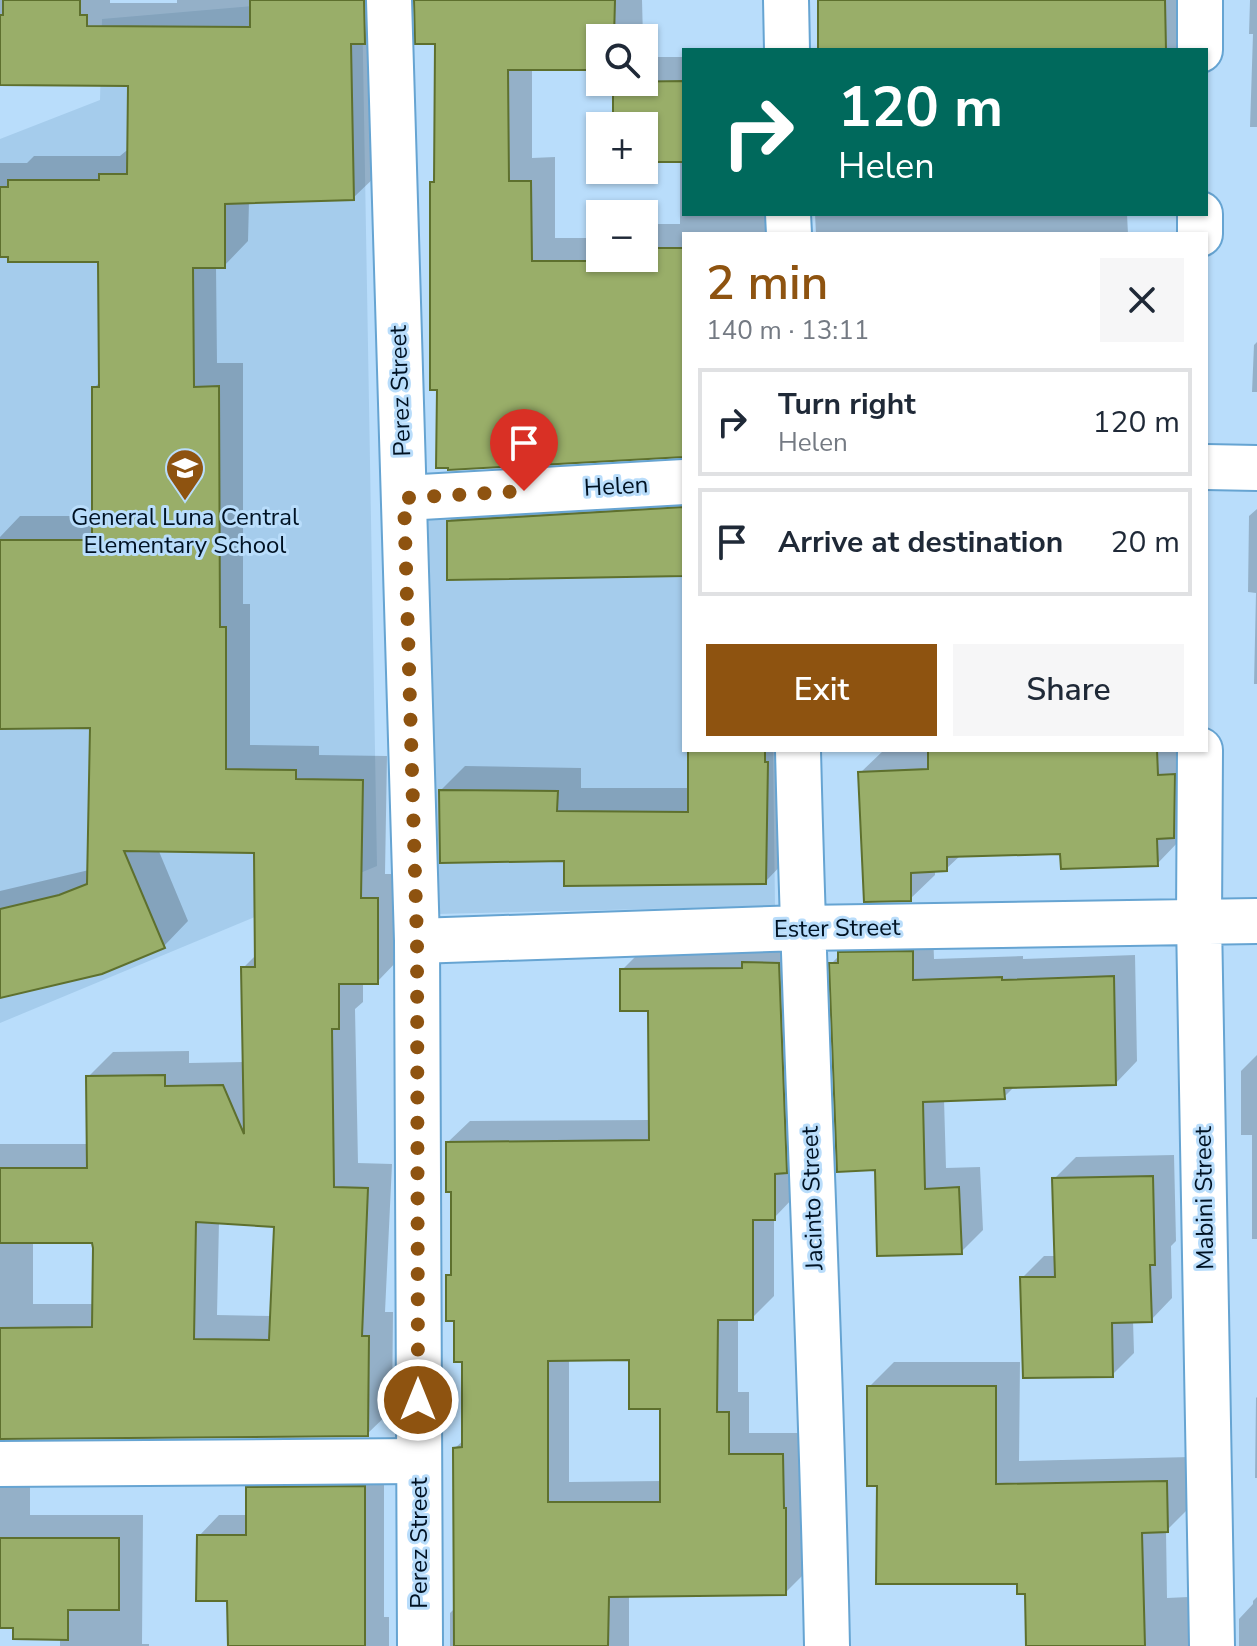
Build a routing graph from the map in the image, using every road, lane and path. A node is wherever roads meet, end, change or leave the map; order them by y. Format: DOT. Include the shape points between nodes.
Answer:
graph roads {
  1 [pos="389,0"];
  2 [pos="786,0"];
  3 [pos="1200,0"];
  4 [pos="787,48"];
  5 [pos="1200,48"];
  6 [pos="1208,467"];
  7 [pos="1257,468"];
  8 [pos="682,482"];
  9 [pos="404,498"];
  10 [pos="798,752"];
  11 [pos="1200,752"];
  12 [pos="1199,921"];
  13 [pos="1257,921"];
  14 [pos="802,928"];
  15 [pos="417,941"];
  16 [pos="418,1461"];
  17 [pos="0,1464"];
  18 [pos="420,1646"];
  19 [pos="827,1646"];
  20 [pos="1212,1646"];
  1 -- 9 [label="street, Perez Street"];
  2 -- 4 [label="street"];
  3 -- 5 [label="street"];
  6 -- 7 [label="street"];
  8 -- 9 [label="street, Helen"];
  9 -- 15 [label="street, Perez Street"];
  10 -- 14 [label="street, Jacinto Street"];
  11 -- 12 [label="street, Mabini Street"];
  12 -- 13 [label="street, Ester Street"];
  12 -- 14 [label="street, Ester Street"];
  12 -- 20 [label="street, Mabini Street"];
  14 -- 15 [label="street, Ester Street"];
  14 -- 19 [label="street, Jacinto Street"];
  15 -- 16 [label="street, Perez Street"];
  16 -- 17 [label="street"];
  16 -- 18 [label="street, Perez Street"];
}
